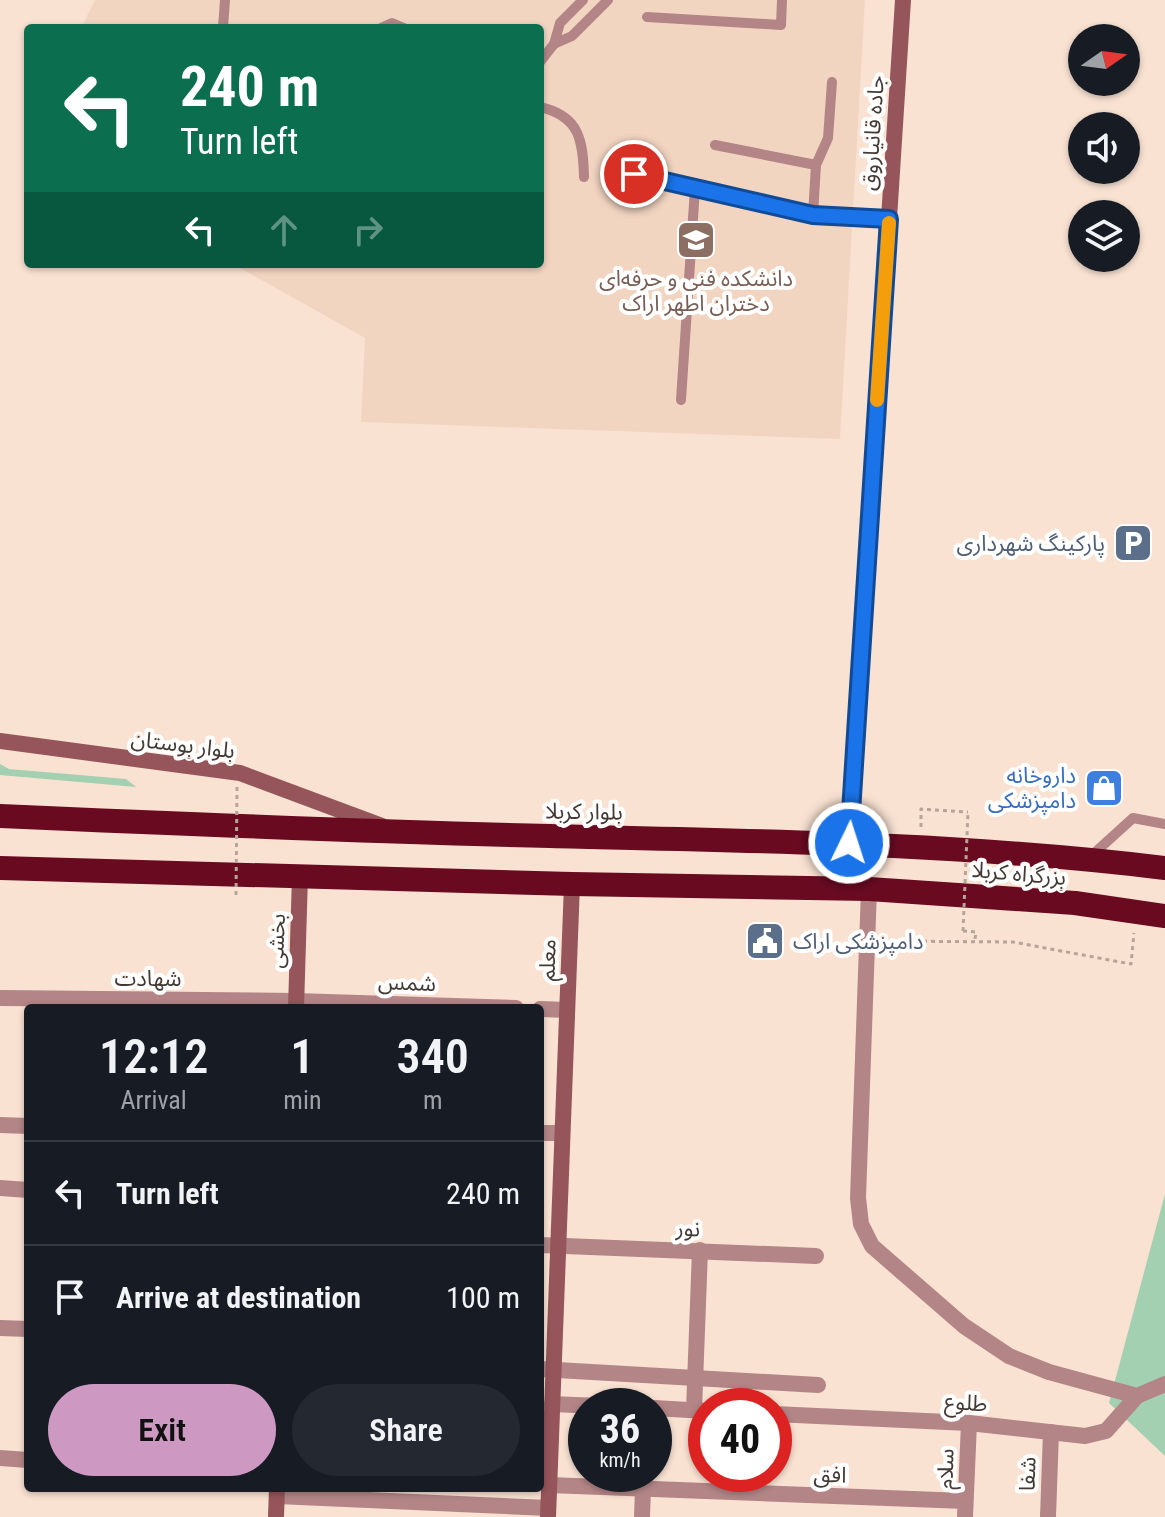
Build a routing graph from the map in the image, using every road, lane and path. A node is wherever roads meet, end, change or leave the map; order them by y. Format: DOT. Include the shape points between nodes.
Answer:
graph roads {
  1 [pos="225,0"];
  2 [pos="583,0"];
  3 [pos="608,0"];
  4 [pos="782,0"];
  5 [pos="903,0"];
  6 [pos="647,17"];
  7 [pos="223,24"];
  8 [pos="554,44"];
  9 [pos="544,57"];
  10 [pos="832,82"];
  11 [pos="544,108"];
  12 [pos="715,145"];
  13 [pos="816,165"];
  14 [pos="634,174"];
  15 [pos="584,177"];
  16 [pos="695,188"];
  17 [pos="813,215"];
  18 [pos="889,219"];
  19 [pos="681,400"];
  20 [pos="0,741"];
  21 [pos="237,787"];
  22 [pos="921,809"];
  23 [pos="0,816"];
  24 [pos="1165,824"];
  25 [pos="399,833"];
  26 [pos="849,843"];
  27 [pos="1089,858"];
  28 [pos="0,868"];
  29 [pos="1165,868"];
  30 [pos="300,876"];
  31 [pos="572,884"];
  32 [pos="869,889"];
  33 [pos="236,895"];
  34 [pos="1137,911"];
  35 [pos="1165,916"];
  36 [pos="974,941"];
  37 [pos="886,942"];
  38 [pos="0,998"];
  39 [pos="296,1004"];
  40 [pos="544,1009"];
  41 [pos="567,1010"];
  42 [pos="0,1125"];
  43 [pos="24,1126"];
  44 [pos="544,1133"];
  45 [pos="562,1133"];
  46 [pos="0,1188"];
  47 [pos="24,1190"];
  48 [pos="544,1245"];
  49 [pos="558,1245"];
  50 [pos="700,1250"];
  51 [pos="816,1256"];
  52 [pos="0,1328"];
  53 [pos="24,1329"];
  54 [pos="547,1369"];
  55 [pos="695,1378"];
  56 [pos="1165,1384"];
  57 [pos="818,1385"];
  58 [pos="697,1388"];
  59 [pos="1137,1396"];
  60 [pos="552,1404"];
  61 [pos="568,1405"];
  62 [pos="792,1415"];
  63 [pos="969,1423"];
  64 [pos="1051,1432"];
  65 [pos="0,1458"];
  66 [pos="24,1460"];
  67 [pos="549,1485"];
  68 [pos="568,1486"];
  69 [pos="672,1490"];
  70 [pos="277,1492"];
  71 [pos="643,1492"];
  72 [pos="965,1509"];
  73 [pos="548,1512"];
  74 [pos="276,1517"];
  75 [pos="642,1517"];
  76 [pos="1048,1517"];
  1 -- 7 [label="lane"];
  2 -- 8 [label="lane" via="560,23"];
  3 -- 8 [label="lane" via="572,36"];
  4 -- 6 [label="lane" via="781,25"];
  5 -- 18 [label="street, جاده قانیاروق"];
  8 -- 9 [label="lane"];
  10 -- 13 [label="lane" via="828,138"];
  11 -- 15 [label="lane" via="572,122 583,147"];
  12 -- 13 [label="lane"];
  13 -- 17 [label="lane"];
  14 -- 16 [label="lane"];
  16 -- 17 [label="lane"];
  16 -- 19 [label="lane"];
  17 -- 18 [label="lane"];
  18 -- 26 [label="street, جاده قانیاروق"];
  20 -- 25 [label="street, بلوار بوستان" via="240,773"];
  21 -- 33 [label="path, bridge"];
  22 -- 36 [label="path, bridge" via="968,812 963,931 976,932"];
  23 -- 25 [label="highway, بلوار کربلا"];
  24 -- 27 [label="lane" via="1133,818"];
  25 -- 26 [label="highway, بلوار کربلا"];
  26 -- 27 [label="highway, بلوار کربلا"];
  27 -- 29 [label="highway, بلوار کربلا"];
  28 -- 30 [label="highway"];
  30 -- 31 [label="highway"];
  30 -- 39 [label="street, بخشی"];
  31 -- 32 [label="highway"];
  31 -- 41 [label="street, معلم"];
  32 -- 34 [label="highway, بزرگراه کربلا"];
  32 -- 59 [label="street" via="858,1198 867,1241 964,1326 1009,1356"];
  34 -- 35 [label="highway, بزرگراه کربلا"];
  34 -- 36 [label="path" via="1131,964 1037,945"];
  36 -- 37 [label="path"];
  38 -- 39 [label="street, شهادت"];
  40 -- 41 [label="street"];
  41 -- 45 [label="street, معلم"];
  42 -- 43 [label="street"];
  44 -- 45 [label="street"];
  45 -- 49 [label="street, معلم"];
  46 -- 47 [label="street"];
  48 -- 49 [label="street, نور"];
  49 -- 50 [label="street, نور"];
  49 -- 54 [label="street, معلم"];
  50 -- 51 [label="street, نور"];
  50 -- 55 [label="street"];
  52 -- 53 [label="street"];
  54 -- 55 [label="street"];
  54 -- 60 [label="street, معلم"];
  55 -- 57 [label="street"];
  55 -- 58 [label="street"];
  56 -- 59 [label="street"];
  59 -- 64 [label="street, طلوع" via="1106,1431"];
  60 -- 61 [label="street"];
  60 -- 67 [label="street, معلم"];
  62 -- 63 [label="street, طلوع"];
  63 -- 64 [label="street, طلوع"];
  63 -- 72 [label="street, سلام"];
  64 -- 76 [label="street, شفا"];
  65 -- 66 [label="street"];
  67 -- 68 [label="street, افق"];
  67 -- 73 [label="street, معلم"];
  69 -- 72 [label="street, افق"];
  70 -- 73 [label="street"];
  70 -- 74 [label="street"];
  71 -- 75 [label="street"];
}
